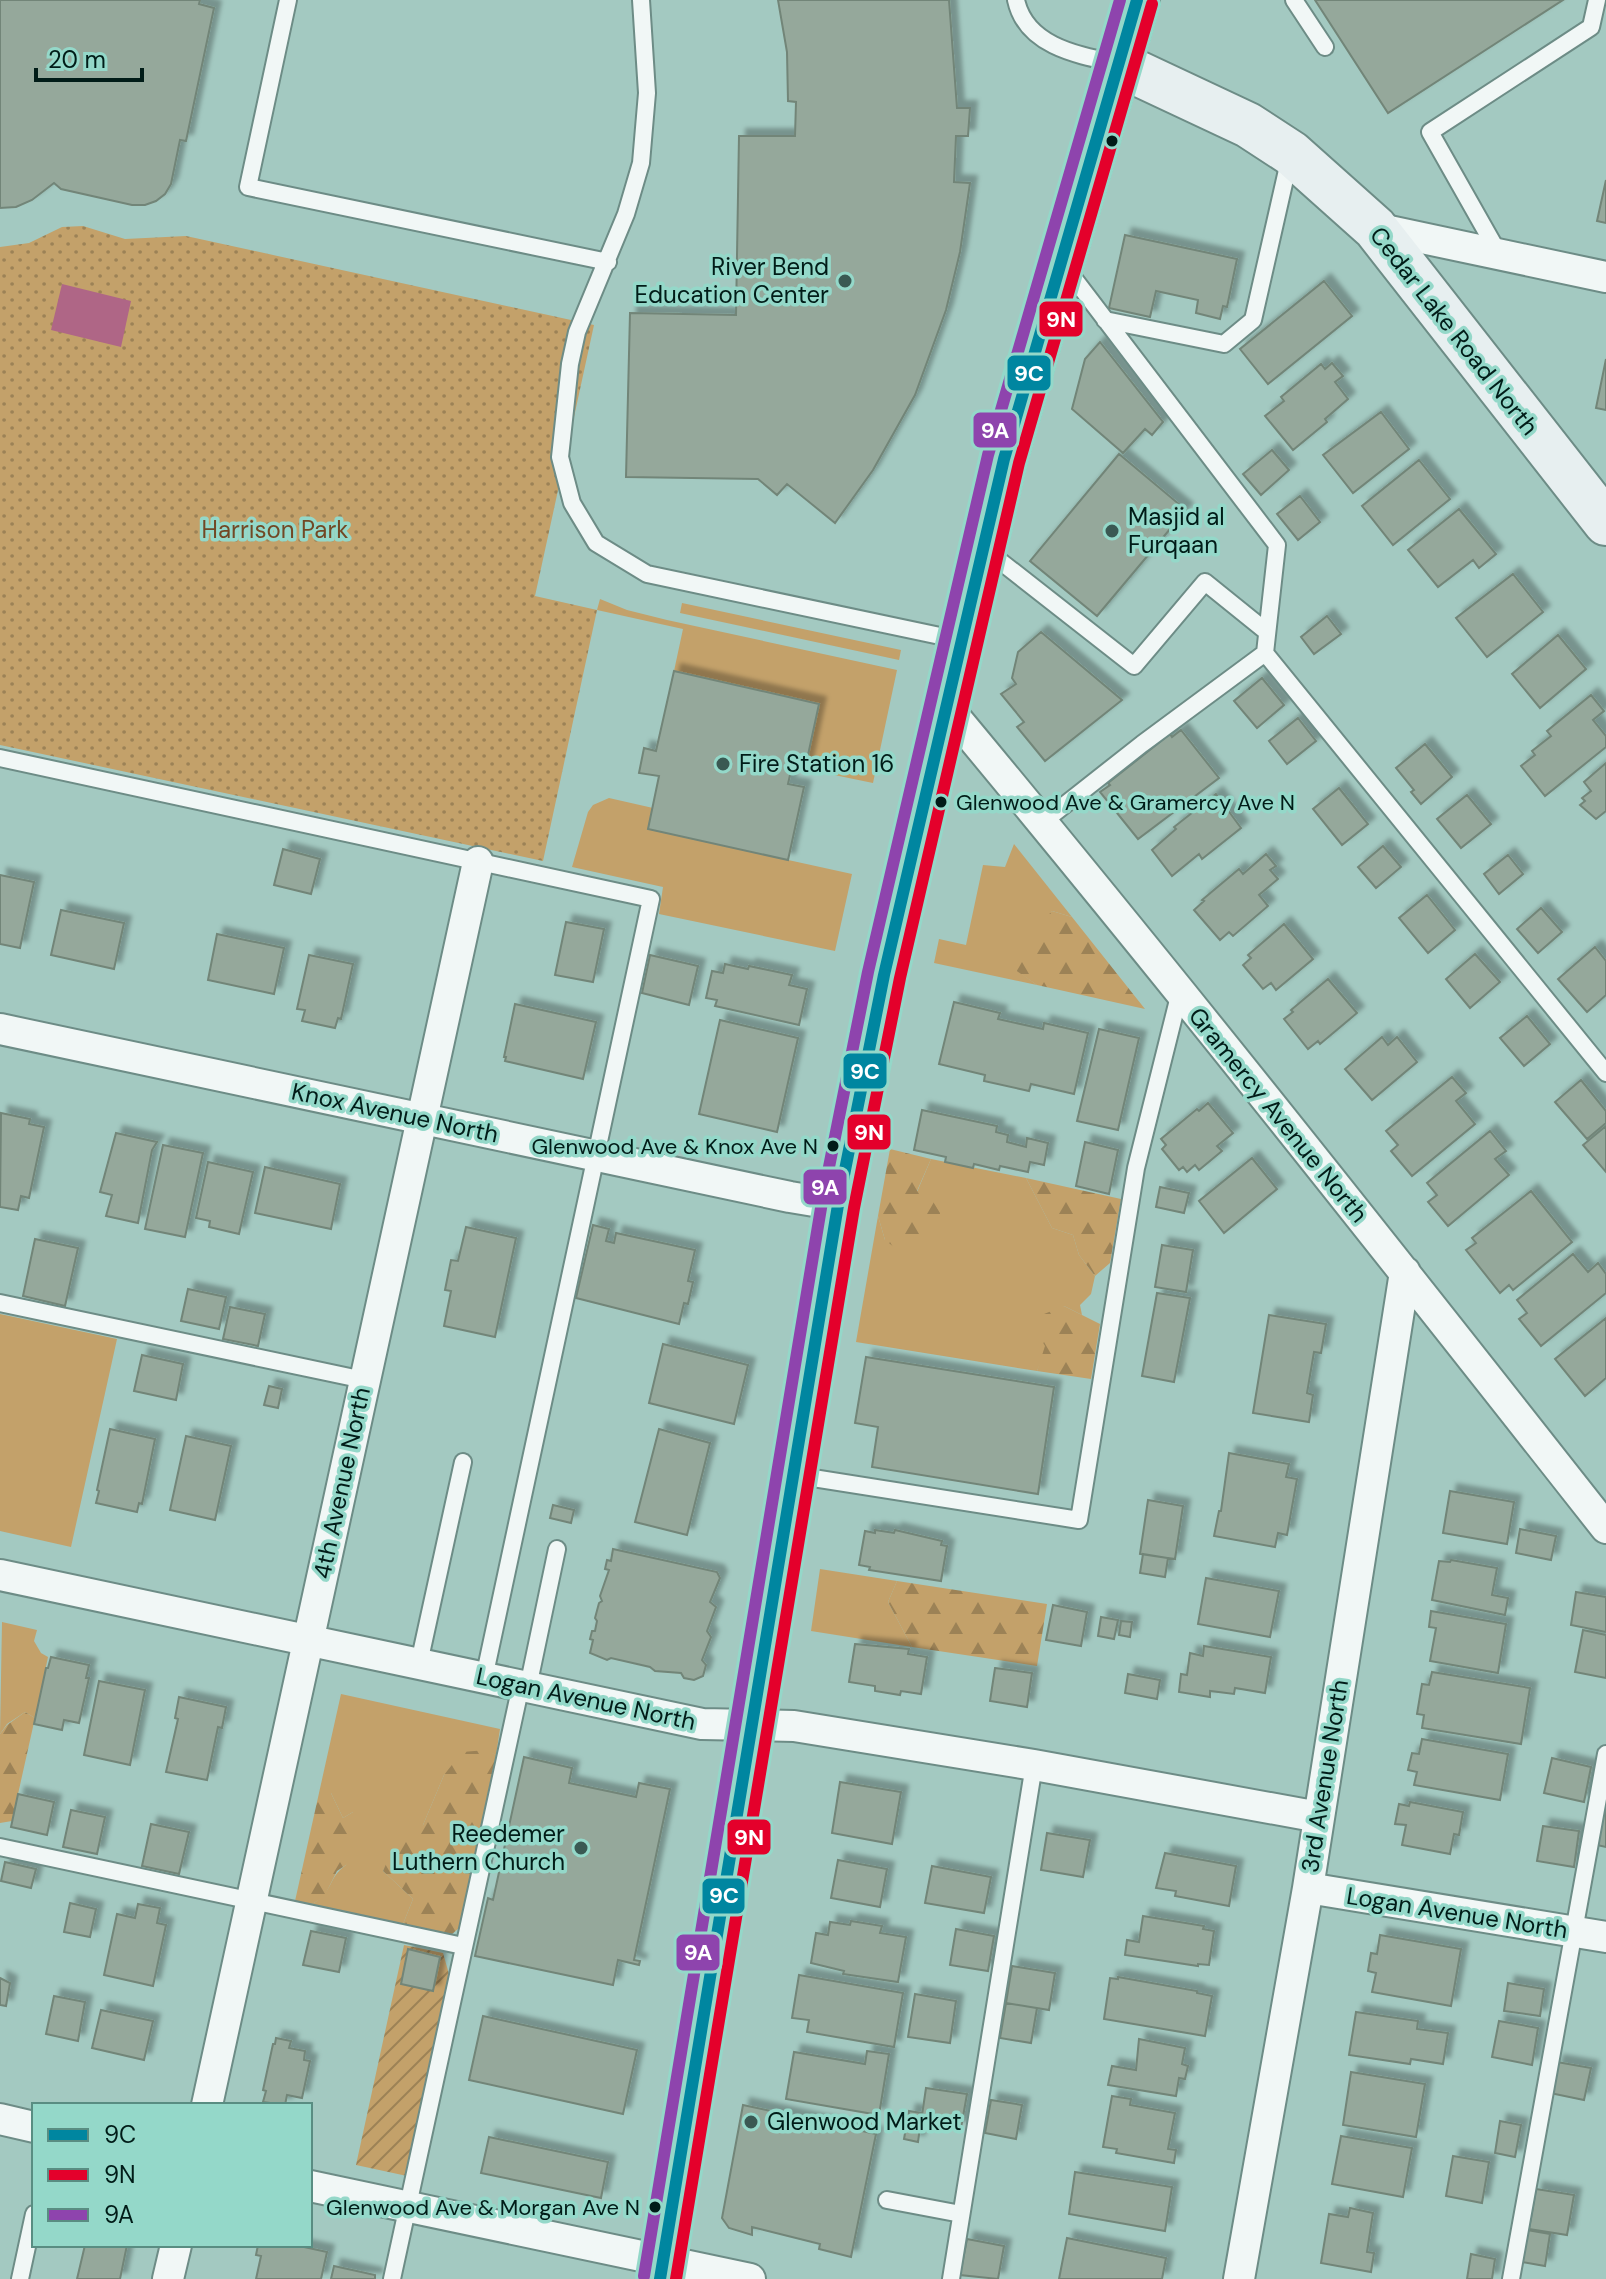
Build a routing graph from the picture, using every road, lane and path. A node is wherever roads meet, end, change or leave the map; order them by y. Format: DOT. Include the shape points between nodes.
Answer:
graph roads {
  1 [pos="288,0"];
  2 [pos="641,0"];
  3 [pos="1016,0"];
  4 [pos="1137,0"];
  5 [pos="1294,0"];
  6 [pos="1597,0"];
  7 [pos="1325,47"];
  8 [pos="1118,64"];
  9 [pos="1291,153"];
  10 [pos="1375,228"];
  11 [pos="1499,254"];
  12 [pos="1060,261"];
  13 [pos="608,262"];
  14 [pos="1606,277"];
  15 [pos="1105,320"];
  16 [pos="1606,523"];
  17 [pos="982,546"];
  18 [pos="1267,632"];
  19 [pos="960,641"];
  20 [pos="1265,653"];
  21 [pos="945,705"];
  22 [pos="0,758"];
  23 [pos="1043,822"];
  24 [pos="478,862"];
  25 [pos="1180,992"];
  26 [pos="0,1029"];
  27 [pos="1606,1073"];
  28 [pos="421,1119"];
  29 [pos="597,1156"];
  30 [pos="838,1205"];
  31 [pos="1405,1272"];
  32 [pos="0,1303"];
  33 [pos="364,1380"];
  34 [pos="463,1462"];
  35 [pos="793,1475"];
  36 [pos="1606,1528"];
  37 [pos="557,1549"];
  38 [pos="0,1575"];
  39 [pos="308,1641"];
  40 [pos="419,1663"];
  41 [pos="484,1678"];
  42 [pos="525,1686"];
  43 [pos="751,1725"];
  44 [pos="1606,1754"];
  45 [pos="1034,1765"];
  46 [pos="1319,1817"];
  47 [pos="0,1847"];
  48 [pos="1308,1888"];
  49 [pos="253,1901"];
  50 [pos="1573,1932"];
  51 [pos="1606,1937"];
  52 [pos="463,1946"];
  53 [pos="207,2103"];
  54 [pos="0,2119"];
  55 [pos="32,2127"];
  56 [pos="312,2186"];
  57 [pos="887,2200"];
  58 [pos="406,2207"];
  59 [pos="961,2214"];
  60 [pos="32,2223"];
  61 [pos="176,2247"];
  62 [pos="662,2270"];
  63 [pos="20,2279"];
  64 [pos="168,2279"];
  65 [pos="392,2279"];
  66 [pos="750,2279"];
  67 [pos="951,2279"];
  68 [pos="1239,2279"];
  69 [pos="1511,2279"];
  1 -- 13 [label="lane" via="248,187"];
  2 -- 13 [label="lane" via="647,93 641,163"];
  3 -- 8 [label="lane" via="1018,11 1043,40 1069,53"];
  4 -- 8 [label="street"];
  5 -- 7 [label="lane"];
  6 -- 11 [label="lane" via="1591,27 1430,132"];
  8 -- 9 [label="street, Cedar Lake Road North" via="1248,125"];
  8 -- 12 [label="street"];
  9 -- 10 [label="street, Cedar Lake Road North"];
  9 -- 15 [label="lane" via="1253,320 1224,344"];
  10 -- 11 [label="street"];
  10 -- 16 [label="street, Cedar Lake Road North"];
  11 -- 14 [label="street"];
  12 -- 15 [label="lane"];
  12 -- 17 [label="street"];
  13 -- 19 [label="lane" via="577,332 560,457 572,503 596,543 647,574"];
  15 -- 18 [label="lane" via="1277,545"];
  17 -- 18 [label="lane" via="1134,666 1205,582"];
  17 -- 19 [label="street"];
  18 -- 20 [label="lane"];
  19 -- 21 [label="street"];
  20 -- 23 [label="lane"];
  20 -- 27 [label="lane"];
  21 -- 23 [label="street, Gramercy Avenue North"];
  21 -- 30 [label="street"];
  22 -- 24 [label="lane"];
  23 -- 25 [label="street, Gramercy Avenue North"];
  24 -- 28 [label="street, 4th Avenue North"];
  24 -- 29 [label="lane" via="651,899"];
  25 -- 31 [label="street, Gramercy Avenue North"];
  25 -- 35 [label="lane" via="1136,1168 1079,1520"];
  26 -- 28 [label="street, Knox Avenue North"];
  28 -- 29 [label="street, Knox Avenue North"];
  28 -- 33 [label="street, 4th Avenue North"];
  29 -- 30 [label="street, Knox Avenue North"];
  29 -- 41 [label="lane"];
  30 -- 35 [label="street"];
  31 -- 36 [label="street, Gramercy Avenue North"];
  31 -- 46 [label="street, 3rd Avenue North"];
  32 -- 33 [label="lane"];
  33 -- 39 [label="street, 4th Avenue North"];
  34 -- 40 [label="lane"];
  35 -- 43 [label="street"];
  37 -- 42 [label="lane"];
  38 -- 39 [label="street, Logan Avenue North"];
  39 -- 40 [label="street, Logan Avenue North"];
  39 -- 49 [label="street, 4th Avenue North"];
  40 -- 41 [label="street, Logan Avenue North"];
  41 -- 42 [label="street, Logan Avenue North"];
  42 -- 43 [label="street, Logan Avenue North" via="702,1724"];
  42 -- 52 [label="lane"];
  43 -- 45 [label="street, Logan Avenue North" via="794,1726"];
  43 -- 62 [label="street"];
  44 -- 50 [label="lane"];
  45 -- 46 [label="street, Logan Avenue North"];
  45 -- 59 [label="lane"];
  46 -- 48 [label="street, 3rd Avenue North"];
  47 -- 49 [label="lane"];
  48 -- 50 [label="street, Logan Avenue North"];
  48 -- 68 [label="street, 3rd Avenue North"];
  49 -- 52 [label="lane"];
  49 -- 53 [label="street, 4th Avenue North"];
  50 -- 51 [label="street, Logan Avenue North"];
  50 -- 69 [label="lane"];
  52 -- 58 [label="lane"];
  54 -- 55 [label="street"];
  56 -- 58 [label="street"];
  57 -- 59 [label="lane"];
  58 -- 62 [label="street"];
  58 -- 65 [label="lane"];
  59 -- 67 [label="lane"];
  60 -- 63 [label="lane"];
  61 -- 64 [label="street"];
  62 -- 66 [label="street"];
}
